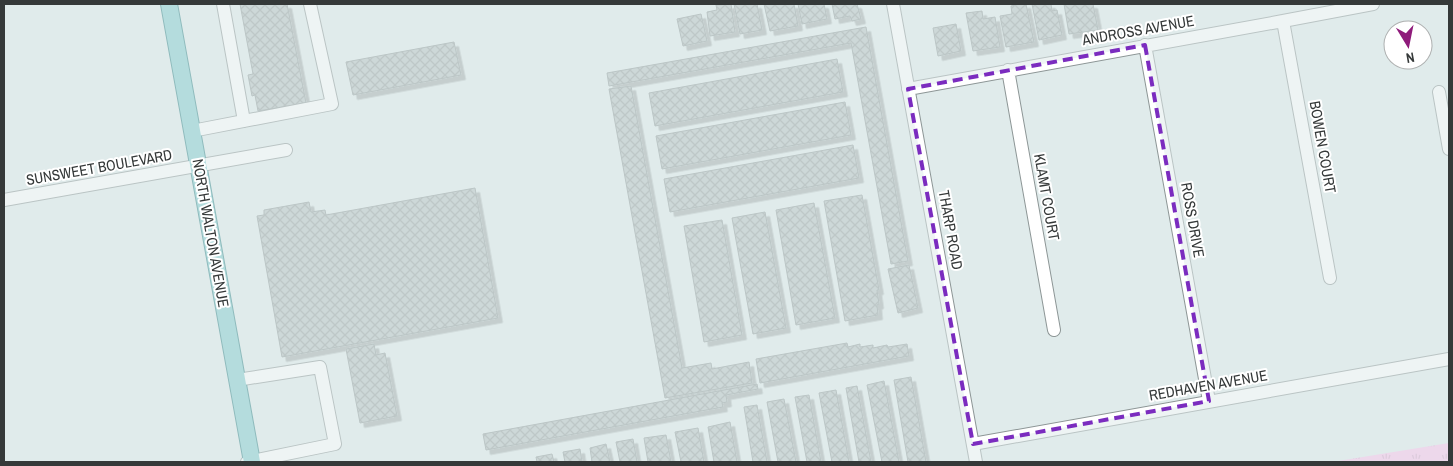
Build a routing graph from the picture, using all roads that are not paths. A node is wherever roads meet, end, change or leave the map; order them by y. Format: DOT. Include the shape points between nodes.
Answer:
graph roads {
  1 [pos="169,4"];
  2 [pos="223,4"];
  3 [pos="310,4"];
  4 [pos="893,4"];
  5 [pos="1373,4"];
  6 [pos="1283,21"];
  7 [pos="1145,45"];
  8 [pos="1008,70"];
  9 [pos="908,89"];
  10 [pos="1439,92"];
  11 [pos="244,121"];
  12 [pos="192,131"];
  13 [pos="1449,149"];
  14 [pos="286,150"];
  15 [pos="199,166"];
  16 [pos="4,200"];
  17 [pos="1330,278"];
  18 [pos="1054,330"];
  19 [pos="1449,359"];
  20 [pos="237,380"];
  21 [pos="1210,401"];
  22 [pos="973,444"];
  23 [pos="250,462"];
  24 [pos="976,462"];
  1 -- 12 [label="main road, NORTH WALTON AVENUE"];
  2 -- 11 [label="street"];
  3 -- 11 [label="street" via="332,104"];
  4 -- 9 [label="street, THARP ROAD"];
  5 -- 6 [label="street, ANDROSS AVENUE"];
  6 -- 7 [label="street, ANDROSS AVENUE"];
  6 -- 17 [label="street, BOWEN COURT"];
  7 -- 8 [label="street, ANDROSS AVENUE"];
  7 -- 21 [label="street, ROSS DRIVE"];
  8 -- 9 [label="street, ANDROSS AVENUE"];
  8 -- 18 [label="street, KLAMT COURT"];
  9 -- 22 [label="street, THARP ROAD"];
  10 -- 13 [label="street"];
  11 -- 12 [label="street"];
  12 -- 15 [label="main road, NORTH WALTON AVENUE"];
  14 -- 15 [label="street, SUNSWEET BOULEVARD"];
  15 -- 16 [label="street, SUNSWEET BOULEVARD"];
  15 -- 20 [label="main road, NORTH WALTON AVENUE"];
  19 -- 21 [label="street, REDHAVEN AVENUE"];
  20 -- 23 [label="main road, NORTH WALTON AVENUE"];
  20 -- 23 [label="street" via="320,367 335,444"];
  21 -- 22 [label="street, REDHAVEN AVENUE"];
  22 -- 24 [label="street, THARP ROAD"];
}
